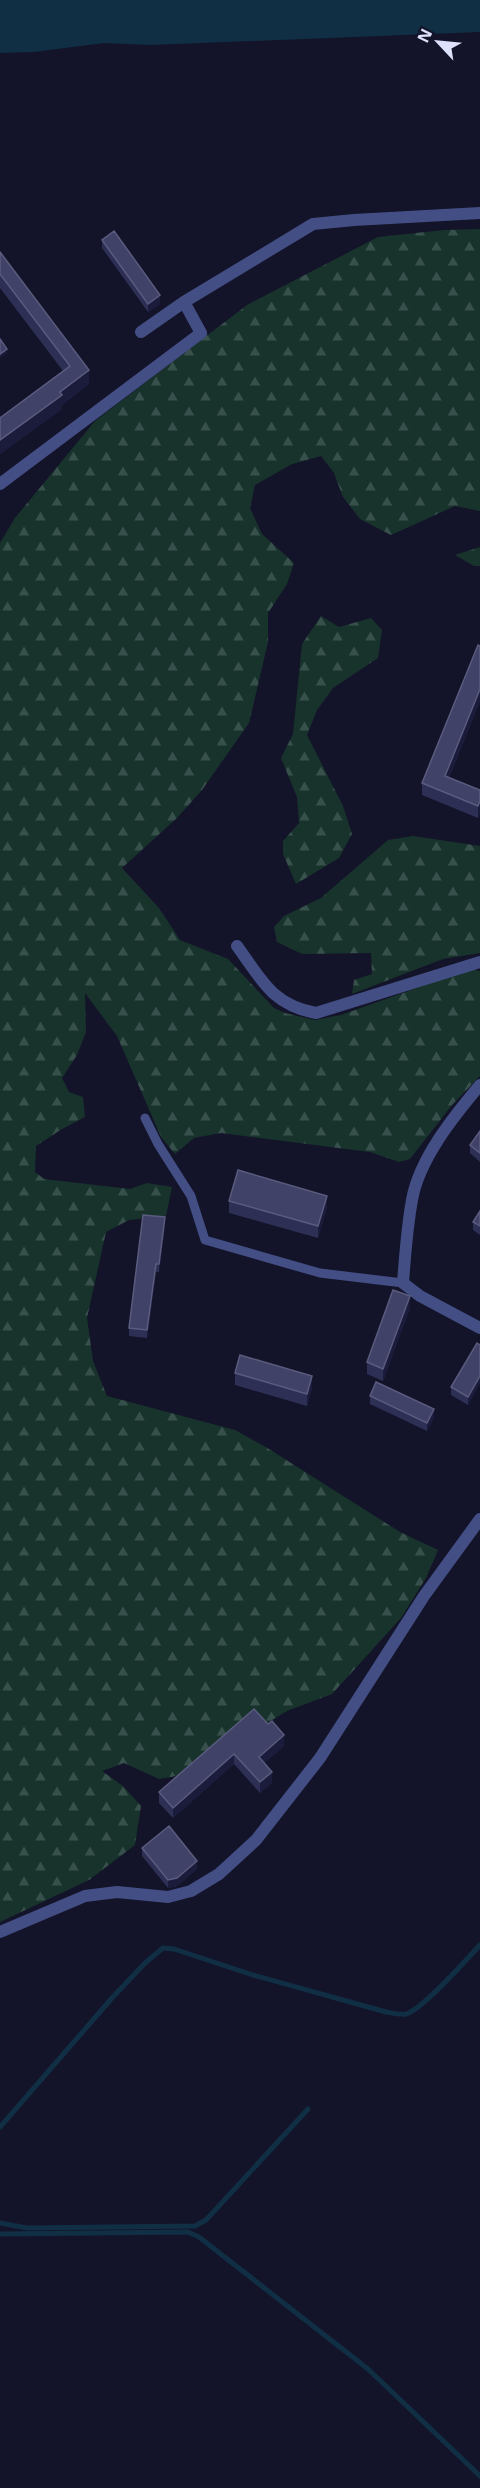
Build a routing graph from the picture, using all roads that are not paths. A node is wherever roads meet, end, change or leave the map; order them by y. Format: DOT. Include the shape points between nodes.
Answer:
graph roads {
  1 [pos="480,213"];
  2 [pos="184,303"];
  3 [pos="141,332"];
  4 [pos="0,484"];
  5 [pos="237,946"];
  6 [pos="480,962"];
  7 [pos="480,1085"];
  8 [pos="145,1118"];
  9 [pos="403,1283"];
  10 [pos="480,1328"];
  11 [pos="480,1519"];
  12 [pos="0,1932"];
  1 -- 2 [label="street" via="313,224"];
  2 -- 3 [label="street"];
  2 -- 4 [label="street" via="201,333"];
  5 -- 6 [label="street" via="277,999 297,1010 315,1013"];
  7 -- 9 [label="street" via="429,1155 412,1198"];
  8 -- 9 [label="lane" via="191,1196 206,1240 320,1273"];
  9 -- 10 [label="street"];
  11 -- 12 [label="street" via="424,1596 320,1758 256,1840 219,1874 191,1890 168,1897 117,1892 85,1896"];
}
